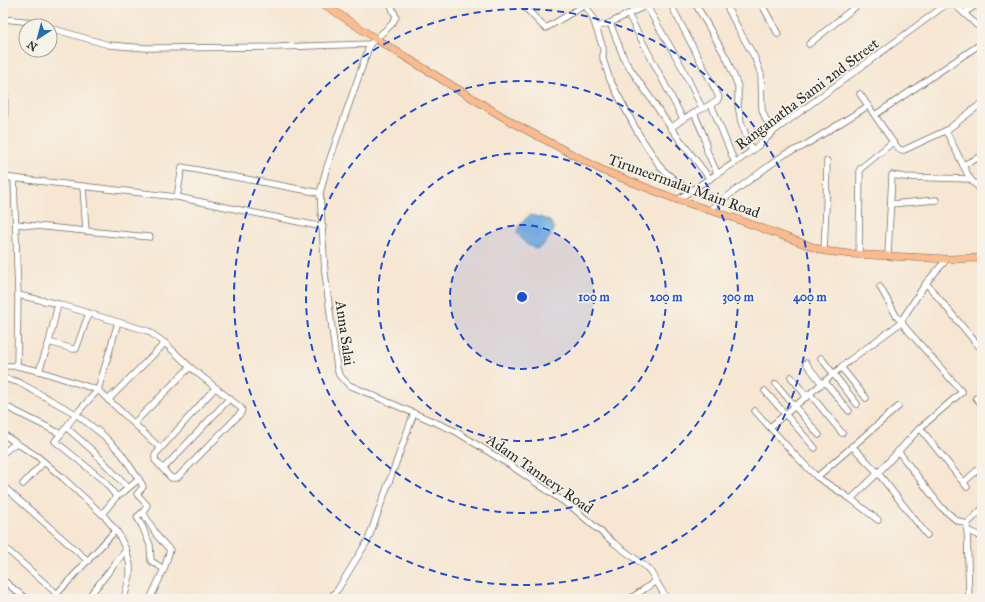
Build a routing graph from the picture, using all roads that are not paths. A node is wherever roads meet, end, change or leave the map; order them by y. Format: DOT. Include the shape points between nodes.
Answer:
graph roads {
  1 [pos="322,3"];
  2 [pos="390,3"];
  3 [pos="670,3"];
  4 [pos="695,3"];
  5 [pos="726,3"];
  6 [pos="760,3"];
  7 [pos="860,3"];
  8 [pos="948,3"];
  9 [pos="953,3"];
  10 [pos="979,3"];
  11 [pos="524,4"];
  12 [pos="584,4"];
  13 [pos="649,4"];
  14 [pos="964,12"];
  15 [pos="628,14"];
  16 [pos="3,19"];
  17 [pos="18,20"];
  18 [pos="610,23"];
  19 [pos="596,27"];
  20 [pos="58,30"];
  21 [pos="982,30"];
  22 [pos="778,34"];
  23 [pos="376,39"];
  24 [pos="982,43"];
  25 [pos="370,44"];
  26 [pos="809,44"];
  27 [pos="3,74"];
  28 [pos="860,94"];
  29 [pos="982,103"];
  30 [pos="711,104"];
  31 [pos="868,106"];
  32 [pos="702,108"];
  33 [pos="694,113"];
  34 [pos="875,115"];
  35 [pos="683,119"];
  36 [pos="671,128"];
  37 [pos="947,130"];
  38 [pos="774,131"];
  39 [pos="893,142"];
  40 [pos="752,151"];
  41 [pos="982,156"];
  42 [pos="827,161"];
  43 [pos="735,163"];
  44 [pos="963,165"];
  45 [pos="717,173"];
  46 [pos="4,177"];
  47 [pos="14,179"];
  48 [pos="710,179"];
  49 [pos="970,179"];
  50 [pos="83,186"];
  51 [pos="691,190"];
  52 [pos="320,193"];
  53 [pos="982,194"];
  54 [pos="177,197"];
  55 [pos="678,200"];
  56 [pos="936,200"];
  57 [pos="892,204"];
  58 [pos="709,210"];
  59 [pos="16,224"];
  60 [pos="323,227"];
  61 [pos="86,231"];
  62 [pos="150,237"];
  63 [pos="824,251"];
  64 [pos="859,254"];
  65 [pos="888,255"];
  66 [pos="947,258"];
  67 [pos="982,258"];
  68 [pos="926,283"];
  69 [pos="880,287"];
  70 [pos="18,295"];
  71 [pos="58,304"];
  72 [pos="89,313"];
  73 [pos="118,322"];
  74 [pos="902,322"];
  75 [pos="49,342"];
  76 [pos="165,343"];
  77 [pos="982,350"];
  78 [pos="821,358"];
  79 [pos="806,363"];
  80 [pos="3,366"];
  81 [pos="17,366"];
  82 [pos="190,367"];
  83 [pos="841,368"];
  84 [pos="39,371"];
  85 [pos="833,375"];
  86 [pos="791,377"];
  87 [pos="3,378"];
  88 [pos="823,383"];
  89 [pos="776,384"];
  90 [pos="215,388"];
  91 [pos="98,390"];
  92 [pos="766,391"];
  93 [pos="808,395"];
  94 [pos="230,398"];
  95 [pos="866,398"];
  96 [pos="976,398"];
  97 [pos="108,400"];
  98 [pos="857,404"];
  99 [pos="3,405"];
  100 [pos="982,405"];
  101 [pos="795,407"];
  102 [pos="898,407"];
  103 [pos="755,411"];
  104 [pos="849,411"];
  105 [pos="414,413"];
  106 [pos="76,414"];
  107 [pos="785,415"];
  108 [pos="134,423"];
  109 [pos="770,427"];
  110 [pos="67,428"];
  111 [pos="920,428"];
  112 [pos="842,433"];
  113 [pos="3,434"];
  114 [pos="61,434"];
  115 [pos="819,435"];
  116 [pos="16,443"];
  117 [pos="852,446"];
  118 [pos="160,448"];
  119 [pos="815,448"];
  120 [pos="898,451"];
  121 [pos="3,453"];
  122 [pos="44,462"];
  123 [pos="982,466"];
  124 [pos="163,469"];
  125 [pos="878,473"];
  126 [pos="818,477"];
  127 [pos="139,479"];
  128 [pos="23,484"];
  129 [pos="3,486"];
  130 [pos="128,488"];
  131 [pos="117,496"];
  132 [pos="851,499"];
  133 [pos="982,509"];
  134 [pos="144,511"];
  135 [pos="102,514"];
  136 [pos="878,520"];
  137 [pos="967,524"];
  138 [pos="116,530"];
  139 [pos="967,530"];
  140 [pos="927,535"];
  141 [pos="982,537"];
  142 [pos="3,546"];
  143 [pos="126,550"];
  144 [pos="88,561"];
  145 [pos="164,570"];
  146 [pos="3,580"];
  147 [pos="656,581"];
  148 [pos="57,594"];
  149 [pos="665,598"];
  150 [pos="26,599"];
  151 [pos="52,599"];
  152 [pos="87,599"];
  153 [pos="124,599"];
  154 [pos="150,599"];
  155 [pos="329,599"];
  156 [pos="630,599"];
  157 [pos="969,599"];
  1 -- 23 [label="main road, Tiruneermalai Main Road"];
  2 -- 23 [label="street" via="396,17"];
  3 -- 30 [label="street" via="719,97"];
  4 -- 40 [label="street" via="727,60 738,86 741,122"];
  5 -- 38 [label="street" via="761,74 762,110"];
  6 -- 22 [label="street"];
  7 -- 26 [label="street"];
  8 -- 38 [label="street, Ranganatha Sami 2nd Street"];
  9 -- 14 [label="street"];
  10 -- 14 [label="street"];
  11 -- 12 [label="street" via="546,28"];
  12 -- 19 [label="street"];
  13 -- 15 [label="street"];
  13 -- 32 [label="street"];
  14 -- 21 [label="street"];
  15 -- 18 [label="street"];
  15 -- 35 [label="street"];
  16 -- 17 [label="street"];
  18 -- 19 [label="street"];
  18 -- 36 [label="street" via="625,61"];
  19 -- 51 [label="street" via="610,80 638,133 661,168"];
  20 -- 25 [label="street" via="109,45 145,48"];
  23 -- 25 [label="street"];
  23 -- 55 [label="main road, Tiruneermalai Main Road" via="513,123 604,171"];
  24 -- 34 [label="street"];
  25 -- 52 [label="street, Anna Salai"];
  27 -- 46 [label="street"];
  28 -- 31 [label="street"];
  29 -- 37 [label="street"];
  30 -- 32 [label="street"];
  30 -- 43 [label="street"];
  31 -- 34 [label="street"];
  31 -- 58 [label="street" via="802,147 785,154"];
  32 -- 33 [label="street"];
  33 -- 35 [label="street"];
  33 -- 45 [label="street"];
  34 -- 39 [label="street"];
  35 -- 36 [label="street"];
  36 -- 48 [label="street"];
  37 -- 39 [label="street" via="904,150 900,150"];
  37 -- 44 [label="street"];
  38 -- 40 [label="street, Ranganatha Sami 2nd Street"];
  39 -- 64 [label="street" via="860,169"];
  40 -- 43 [label="street, Ranganatha Sami 2nd Street"];
  41 -- 44 [label="street"];
  42 -- 63 [label="street"];
  43 -- 45 [label="street, Ranganatha Sami 2nd Street"];
  44 -- 49 [label="street"];
  45 -- 48 [label="street, Ranganatha Sami 2nd Street"];
  46 -- 47 [label="street"];
  47 -- 50 [label="street"];
  47 -- 59 [label="street"];
  48 -- 51 [label="street, Ranganatha Sami 2nd Street"];
  49 -- 53 [label="street"];
  49 -- 57 [label="street" via="892,175"];
  50 -- 54 [label="street"];
  50 -- 61 [label="street"];
  51 -- 55 [label="street, Ranganatha Sami 2nd Street"];
  52 -- 54 [label="street" via="182,167"];
  52 -- 60 [label="street, Anna Salai"];
  54 -- 60 [label="street"];
  55 -- 58 [label="main road, Tiruneermalai Main Road"];
  56 -- 57 [label="street"];
  57 -- 65 [label="street"];
  58 -- 63 [label="main road, Tiruneermalai Main Road"];
  59 -- 61 [label="street"];
  59 -- 70 [label="street"];
  60 -- 105 [label="street, Anna Salai" via="325,273 339,375 349,385"];
  61 -- 62 [label="street"];
  63 -- 64 [label="main road, Tiruneermalai Main Road"];
  64 -- 65 [label="main road, Tiruneermalai Main Road"];
  65 -- 66 [label="main road, Tiruneermalai Main Road"];
  66 -- 67 [label="main road, Tiruneermalai Main Road"];
  66 -- 68 [label="street"];
  68 -- 74 [label="street"];
  68 -- 77 [label="street"];
  69 -- 74 [label="street"];
  70 -- 71 [label="street"];
  70 -- 81 [label="street"];
  71 -- 72 [label="street"];
  71 -- 75 [label="street"];
  72 -- 73 [label="street"];
  72 -- 75 [label="street" via="76,348"];
  73 -- 76 [label="street" via="148,331"];
  73 -- 91 [label="street"];
  74 -- 83 [label="street"];
  74 -- 111 [label="street" via="962,392"];
  75 -- 84 [label="street"];
  76 -- 82 [label="street"];
  76 -- 97 [label="street"];
  78 -- 85 [label="street"];
  79 -- 88 [label="street"];
  80 -- 81 [label="street"];
  81 -- 84 [label="street"];
  82 -- 90 [label="street"];
  82 -- 108 [label="street"];
  83 -- 85 [label="street"];
  83 -- 95 [label="street"];
  84 -- 91 [label="street"];
  85 -- 88 [label="street"];
  85 -- 98 [label="street"];
  86 -- 93 [label="street"];
  87 -- 106 [label="street" via="18,382"];
  88 -- 93 [label="street"];
  88 -- 104 [label="street"];
  89 -- 101 [label="street"];
  90 -- 94 [label="street"];
  90 -- 118 [label="street"];
  91 -- 97 [label="street"];
  91 -- 106 [label="street"];
  92 -- 107 [label="street"];
  93 -- 101 [label="street"];
  93 -- 112 [label="street"];
  94 -- 124 [label="street"];
  94 -- 124 [label="street" via="241,408 241,413 177,478 171,478"];
  96 -- 100 [label="street"];
  97 -- 108 [label="street"];
  99 -- 114 [label="street"];
  101 -- 107 [label="street"];
  101 -- 115 [label="street"];
  102 -- 117 [label="street"];
  103 -- 109 [label="street"];
  105 -- 147 [label="street, Adam Tannery Road" via="455,431 513,466 573,508 645,566"];
  105 -- 155 [label="street" via="368,540"];
  106 -- 110 [label="street"];
  106 -- 127 [label="street" via="116,448"];
  107 -- 109 [label="street"];
  107 -- 119 [label="street"];
  108 -- 118 [label="street"];
  109 -- 126 [label="street"];
  110 -- 114 [label="street"];
  110 -- 130 [label="street"];
  111 -- 120 [label="street"];
  111 -- 123 [label="street" via="966,484"];
  113 -- 116 [label="street"];
  114 -- 131 [label="street" via="54,443 104,481"];
  116 -- 121 [label="street"];
  116 -- 122 [label="street"];
  117 -- 125 [label="street"];
  117 -- 126 [label="street"];
  118 -- 124 [label="street" via="155,460"];
  120 -- 125 [label="street"];
  120 -- 137 [label="street" via="941,507 956,520"];
  122 -- 128 [label="street"];
  122 -- 135 [label="street"];
  125 -- 132 [label="street"];
  125 -- 140 [label="street"];
  126 -- 132 [label="street"];
  127 -- 130 [label="street"];
  127 -- 134 [label="street" via="143,487 137,494 147,505"];
  129 -- 144 [label="street"];
  130 -- 131 [label="street"];
  131 -- 135 [label="street"];
  132 -- 136 [label="street"];
  133 -- 137 [label="street"];
  134 -- 145 [label="street" via="158,536 170,550"];
  134 -- 145 [label="street" via="137,517 150,544 151,562"];
  135 -- 138 [label="street"];
  137 -- 139 [label="street"];
  138 -- 143 [label="street"];
  138 -- 144 [label="street"];
  139 -- 141 [label="street"];
  139 -- 157 [label="street"];
  142 -- 148 [label="street"];
  143 -- 152 [label="street"];
  143 -- 153 [label="street" via="130,576"];
  144 -- 148 [label="street"];
  145 -- 154 [label="street"];
  146 -- 150 [label="street"];
  147 -- 149 [label="street, Adam Tannery Road"];
  147 -- 156 [label="street"];
  148 -- 151 [label="street"];
}
